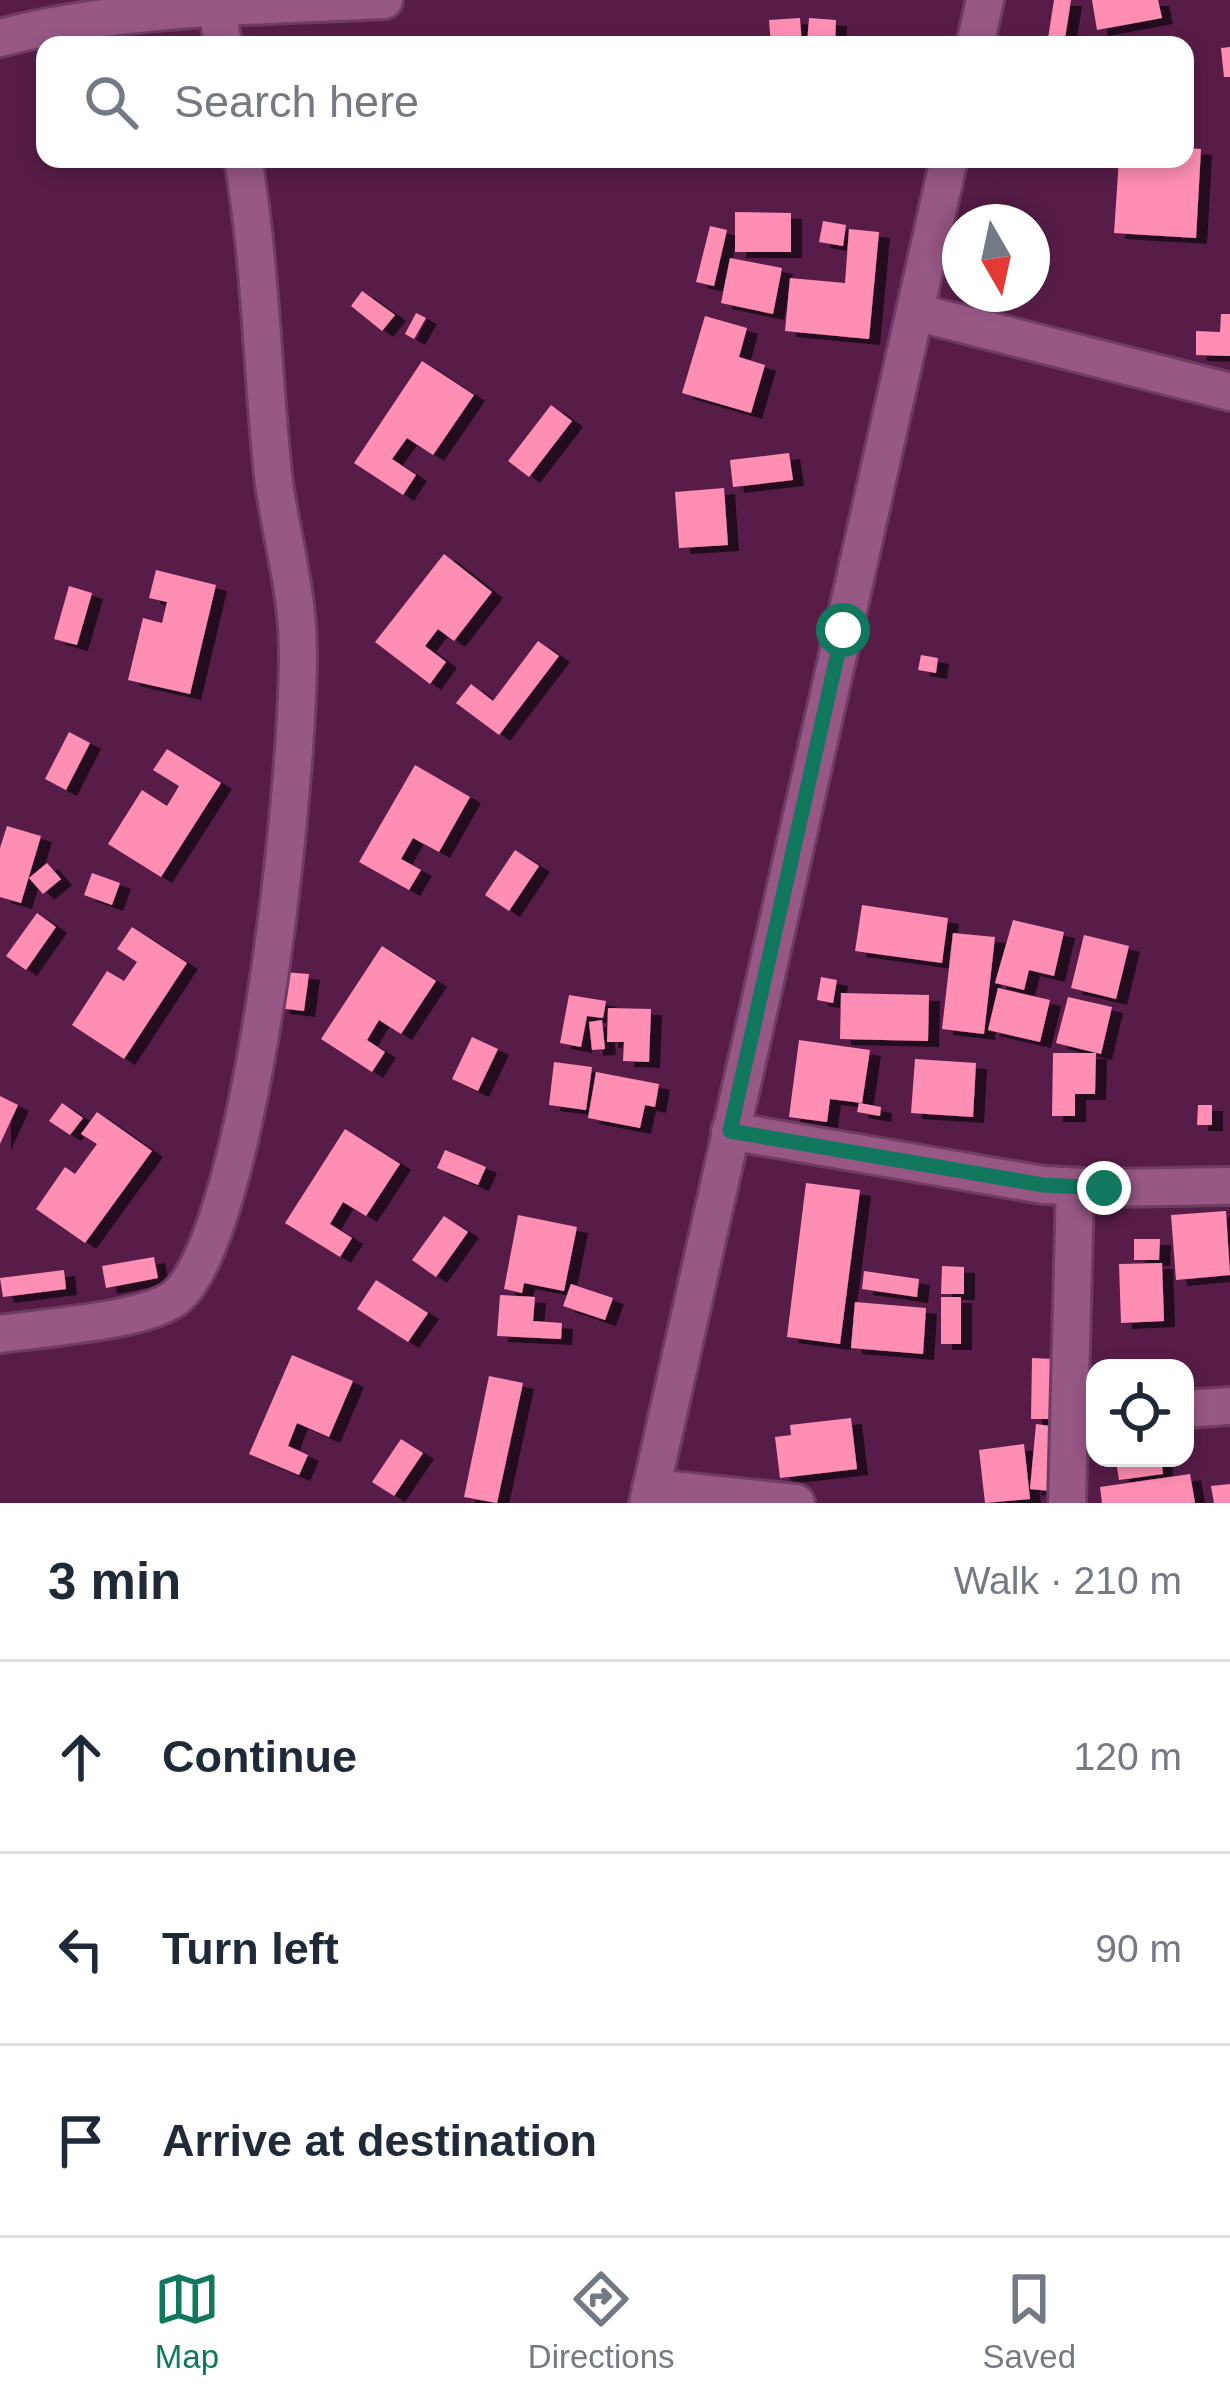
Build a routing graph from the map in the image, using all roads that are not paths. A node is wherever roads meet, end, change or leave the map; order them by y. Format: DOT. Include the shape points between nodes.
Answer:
graph roads {
  1 [pos="384,0"];
  2 [pos="985,0"];
  3 [pos="220,27"];
  4 [pos="976,36"];
  5 [pos="0,38"];
  6 [pos="244,168"];
  7 [pos="947,168"];
  8 [pos="915,311"];
  9 [pos="1230,392"];
  10 [pos="730,1131"];
  11 [pos="1230,1186"];
  12 [pos="1075,1187"];
  13 [pos="0,1334"];
  14 [pos="1230,1406"];
  15 [pos="1194,1408"];
  16 [pos="1082,1414"];
  17 [pos="650,1495"];
  18 [pos="796,1503"];
  19 [pos="1066,1503"];
  1 -- 3 [label="street"];
  2 -- 4 [label="street"];
  3 -- 5 [label="street" via="41,27"];
  6 -- 13 [label="street" via="297,628 278,900 248,1111 214,1235 197,1275 173,1300"];
  7 -- 8 [label="street"];
  8 -- 9 [label="street"];
  8 -- 10 [label="street"];
  10 -- 12 [label="street"];
  10 -- 17 [label="street"];
  11 -- 12 [label="street"];
  12 -- 16 [label="street"];
  14 -- 15 [label="street"];
  16 -- 19 [label="street"];
  17 -- 18 [label="street"];
}
